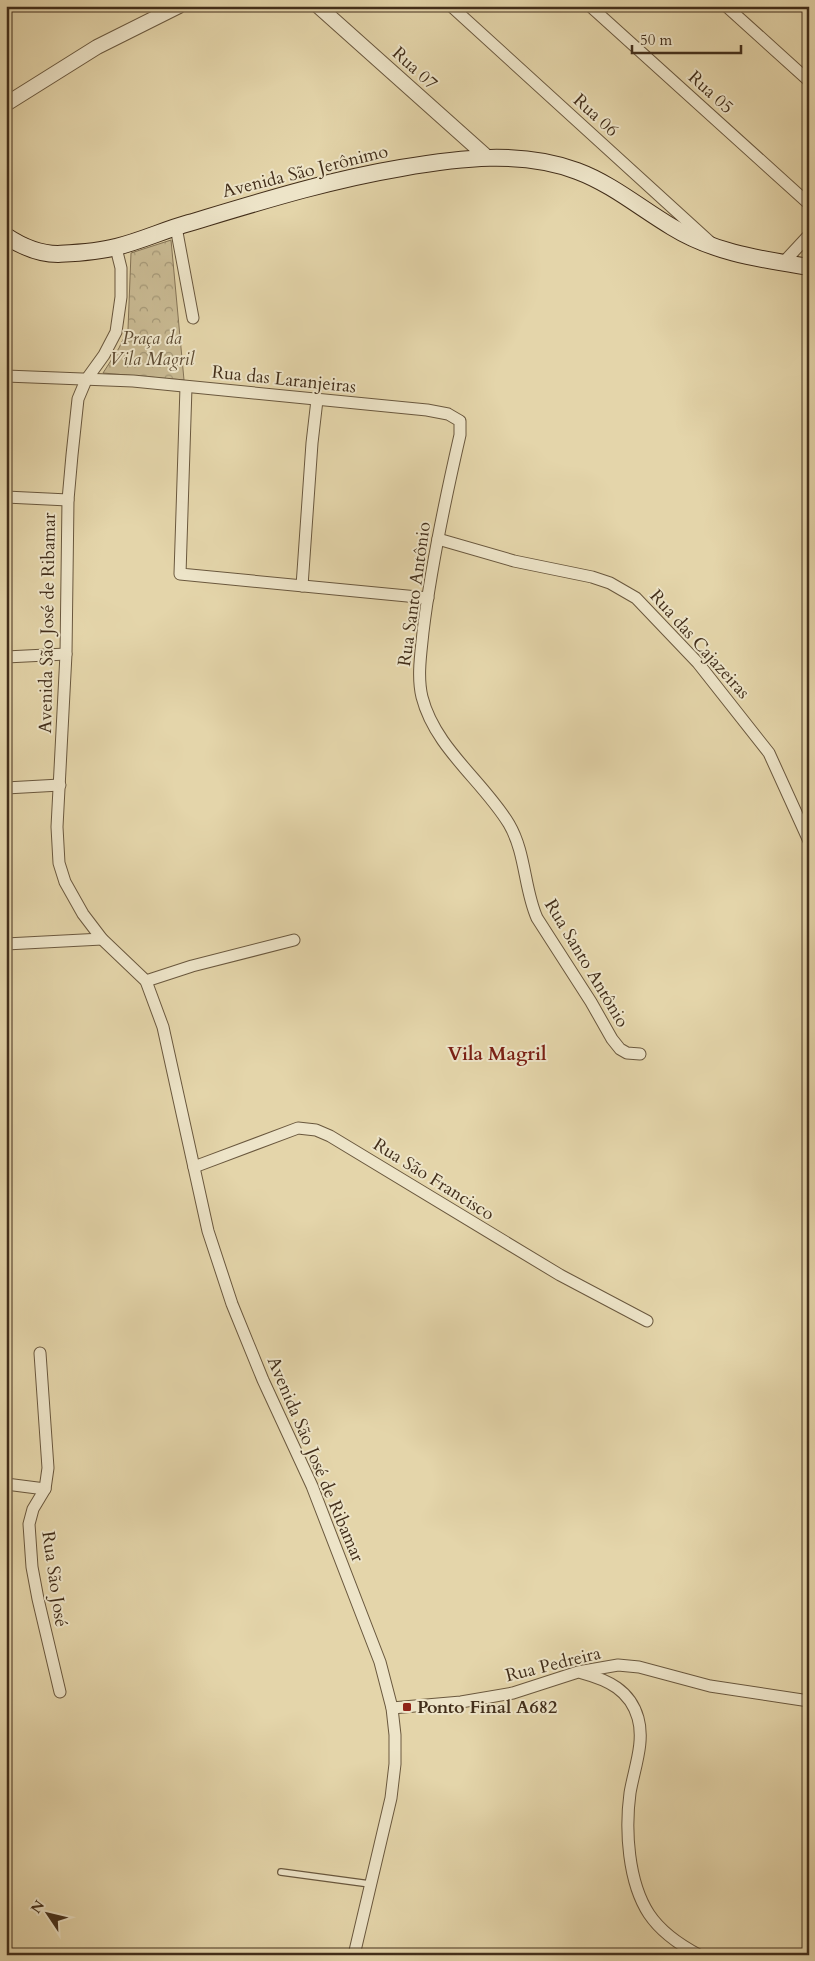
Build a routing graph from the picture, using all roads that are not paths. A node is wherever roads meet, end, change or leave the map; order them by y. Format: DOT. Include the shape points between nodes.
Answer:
graph roads {
  1 [pos="179,6"];
  2 [pos="318,6"];
  3 [pos="451,6"];
  4 [pos="590,6"];
  5 [pos="726,6"];
  6 [pos="809,82"];
  7 [pos="6,104"];
  8 [pos="487,158"];
  9 [pos="809,204"];
  10 [pos="176,227"];
  11 [pos="809,235"];
  12 [pos="6,236"];
  13 [pos="116,248"];
  14 [pos="718,249"];
  15 [pos="783,263"];
  16 [pos="809,267"];
  17 [pos="193,318"];
  18 [pos="6,376"];
  19 [pos="86,380"];
  20 [pos="186,387"];
  21 [pos="317,400"];
  22 [pos="461,427"];
  23 [pos="6,497"];
  24 [pos="68,500"];
  25 [pos="438,539"];
  26 [pos="302,586"];
  27 [pos="428,598"];
  28 [pos="66,654"];
  29 [pos="6,657"];
  30 [pos="60,785"];
  31 [pos="6,788"];
  32 [pos="809,841"];
  33 [pos="102,939"];
  34 [pos="294,940"];
  35 [pos="6,944"];
  36 [pos="146,981"];
  37 [pos="640,1054"];
  38 [pos="194,1167"];
  39 [pos="648,1321"];
  40 [pos="40,1353"];
  41 [pos="6,1484"];
  42 [pos="45,1489"];
  43 [pos="578,1672"];
  44 [pos="60,1692"];
  45 [pos="809,1701"];
  46 [pos="392,1708"];
  47 [pos="281,1872"];
  48 [pos="370,1884"];
  49 [pos="354,1955"];
  50 [pos="699,1955"];
  1 -- 7 [label="street" via="97,47"];
  2 -- 8 [label="street, Rua 07"];
  3 -- 14 [label="street, Rua 06"];
  4 -- 9 [label="street, Rua 05"];
  5 -- 6 [label="street"];
  8 -- 10 [label="main road, Avenida São Jerônimo" via="403,167 350,177"];
  8 -- 14 [label="main road, Avenida São Jerônimo" via="519,158 576,170 601,182 672,228"];
  10 -- 13 [label="main road, Avenida São Jerônimo"];
  10 -- 17 [label="street"];
  11 -- 15 [label="street"];
  12 -- 13 [label="main road, Avenida São Jerônimo" via="34,250 55,254"];
  13 -- 19 [label="street, Avenida São José de Ribamar" via="122,297 116,332"];
  14 -- 15 [label="main road, Avenida São Jerônimo"];
  15 -- 16 [label="main road, Avenida São Jerônimo"];
  18 -- 19 [label="street, Rua das Laranjeiras"];
  19 -- 20 [label="street, Rua das Laranjeiras"];
  19 -- 24 [label="street, Avenida São José de Ribamar" via="78,399"];
  20 -- 21 [label="street, Rua das Laranjeiras"];
  20 -- 26 [label="street" via="180,574"];
  21 -- 22 [label="street, Rua das Laranjeiras" via="448,414 456,417"];
  21 -- 26 [label="street"];
  22 -- 25 [label="street, Rua Santo Antônio"];
  23 -- 24 [label="street"];
  24 -- 28 [label="street, Avenida São José de Ribamar"];
  25 -- 27 [label="street, Rua Santo Antônio"];
  25 -- 32 [label="street, Rua das Cajazeiras" via="514,561 592,577 636,598 698,663 769,753"];
  26 -- 27 [label="street"];
  27 -- 37 [label="street, Rua Santo Antônio" via="420,669 422,697 428,713 441,737 509,824 521,858 530,904 545,932 612,1039 626,1053"];
  28 -- 29 [label="street"];
  28 -- 30 [label="street, Avenida São José de Ribamar"];
  30 -- 31 [label="street"];
  30 -- 33 [label="street, Avenida São José de Ribamar" via="57,846 60,864 72,896"];
  33 -- 35 [label="street"];
  33 -- 36 [label="street, Avenida São José de Ribamar"];
  34 -- 36 [label="street"];
  36 -- 38 [label="street, Avenida São José de Ribamar" via="164,1027"];
  38 -- 39 [label="street, Rua São Francisco" via="298,1128 316,1130 560,1275"];
  38 -- 46 [label="street, Avenida São José de Ribamar" via="208,1231 232,1304 312,1486 380,1662"];
  40 -- 42 [label="street, Rua São José" via="48,1468"];
  41 -- 42 [label="street"];
  42 -- 44 [label="street, Rua São José" via="33,1509 30,1524 32,1567"];
  43 -- 45 [label="street, Rua Pedreira" via="618,1666 639,1667 710,1686"];
  43 -- 46 [label="street, Rua Pedreira" via="513,1693 461,1702"];
  43 -- 50 [label="street" via="615,1686 628,1696 639,1719 640,1733 628,1813 634,1878 648,1913 678,1942"];
  46 -- 48 [label="street, Avenida São José de Ribamar" via="395,1764 391,1798"];
  47 -- 48 [label="lane"];
  48 -- 49 [label="street, Avenida São José de Ribamar"];
}
